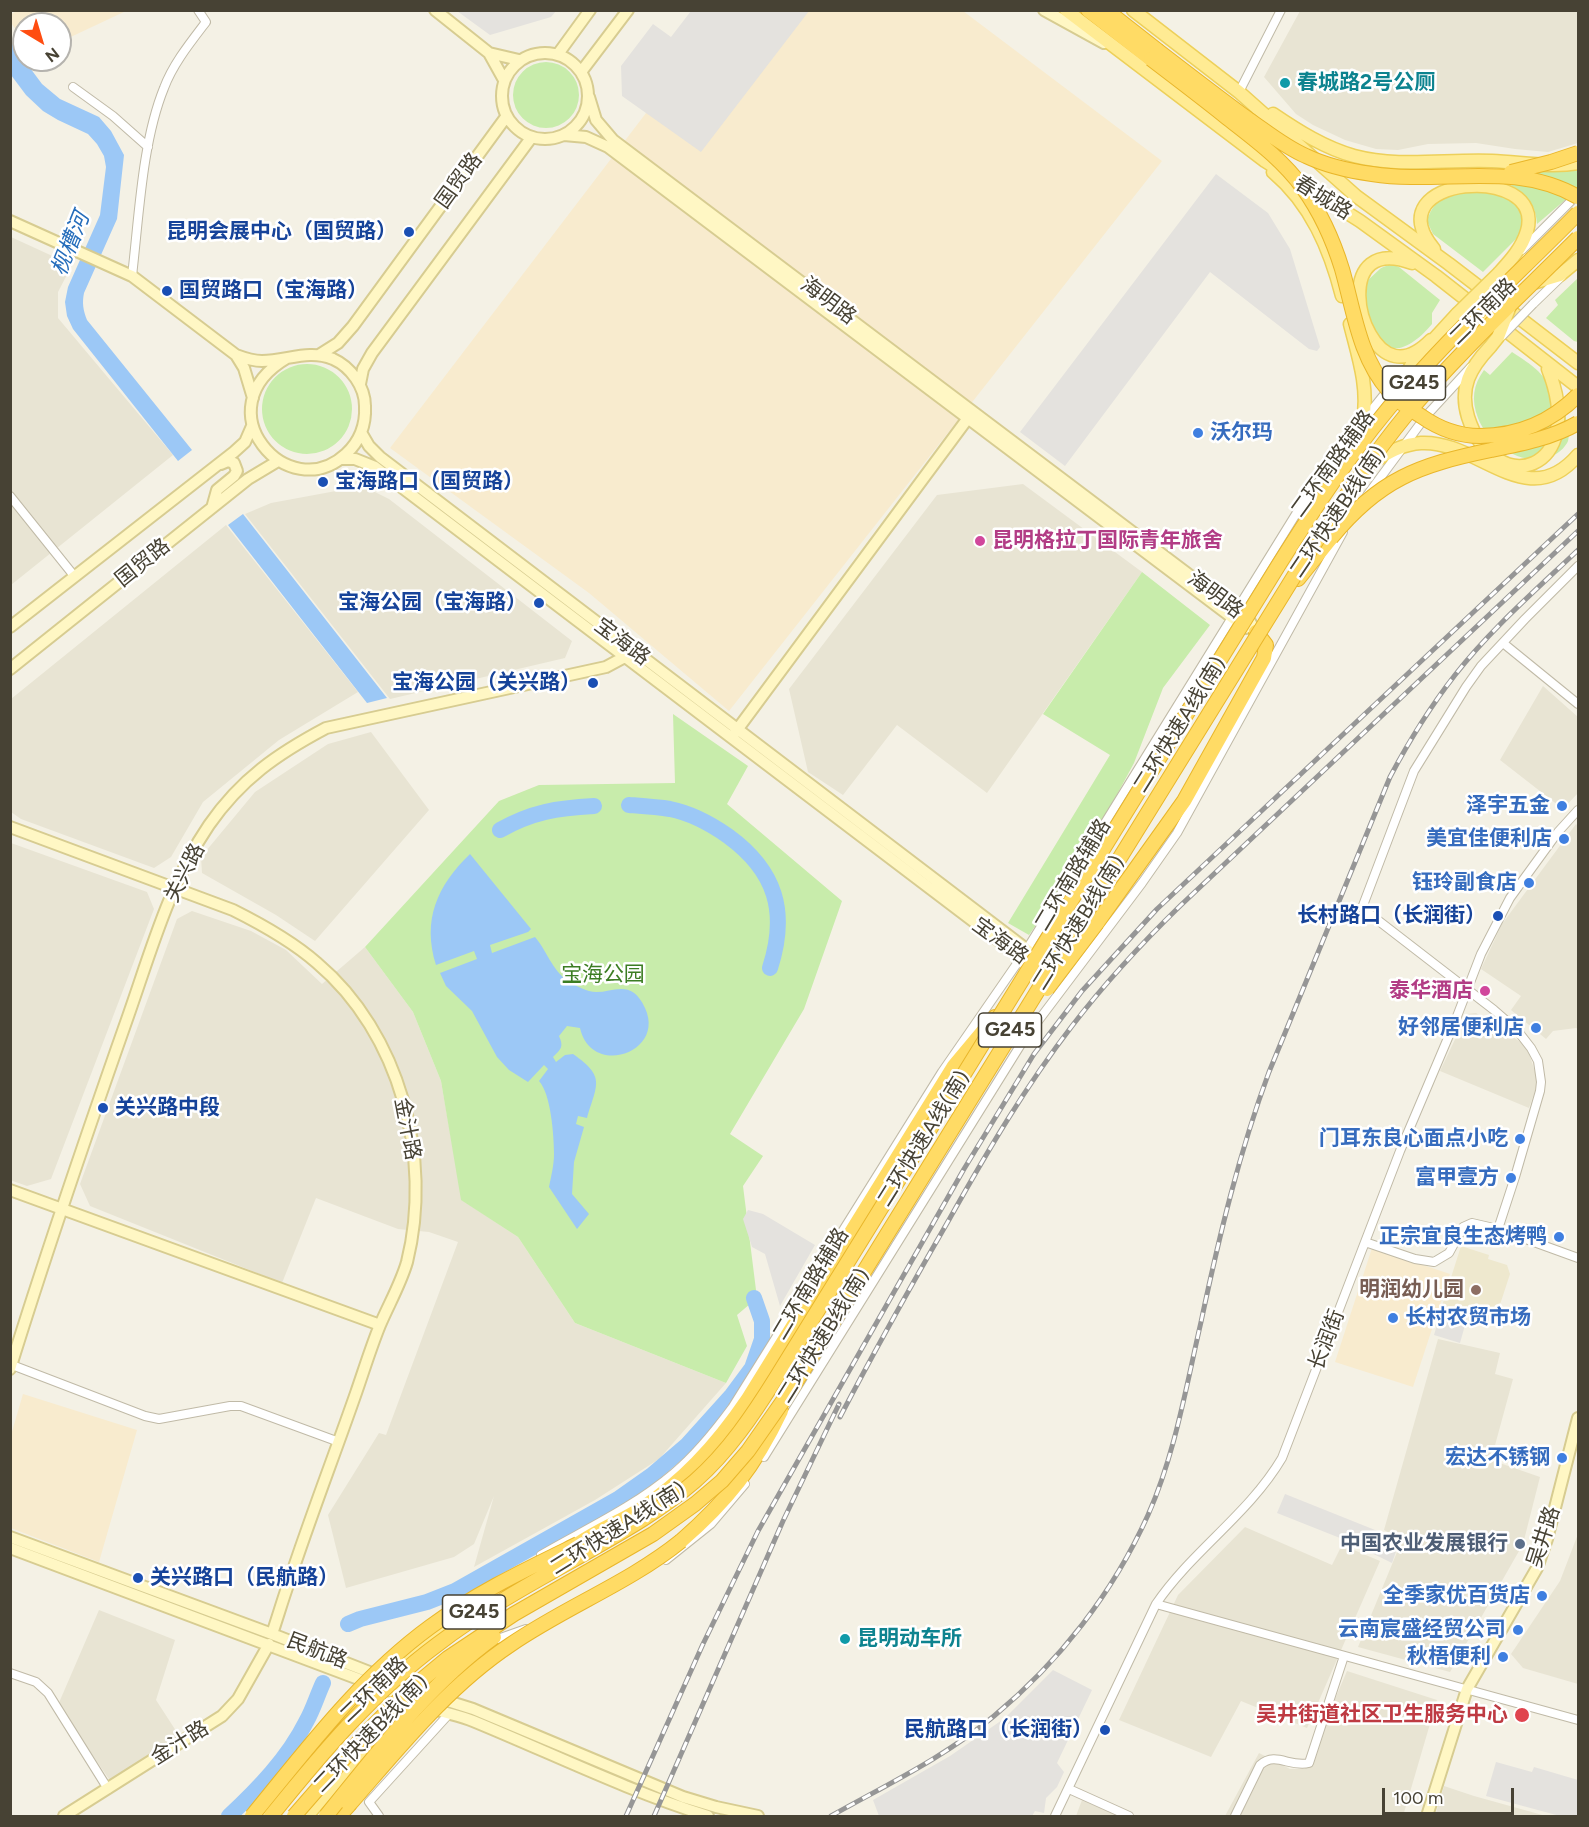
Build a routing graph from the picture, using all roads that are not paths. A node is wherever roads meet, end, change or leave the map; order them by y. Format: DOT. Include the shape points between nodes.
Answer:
graph roads {
  1 [pos="198,10"];
  2 [pos="435,10"];
  3 [pos="590,10"];
  4 [pos="628,10"];
  5 [pos="1044,10"];
  6 [pos="1066,10"];
  7 [pos="1088,10"];
  8 [pos="1106,10"];
  9 [pos="1133,10"];
  10 [pos="1281,10"];
  11 [pos="1115,49"];
  12 [pos="489,53"];
  13 [pos="558,54"];
  14 [pos="1154,54"];
  15 [pos="519,60"];
  16 [pos="581,72"];
  17 [pos="504,80"];
  18 [pos="73,87"];
  19 [pos="1239,92"];
  20 [pos="589,97"];
  21 [pos="506,117"];
  22 [pos="1216,126"];
  23 [pos="564,135"];
  24 [pos="531,138"];
  25 [pos="148,147"];
  26 [pos="1578,153"];
  27 [pos="1578,163"];
  28 [pos="1473,176"];
  29 [pos="1578,195"];
  30 [pos="1578,215"];
  31 [pos="10,221"];
  32 [pos="1568,227"];
  33 [pos="1578,237"];
  34 [pos="1576,262"];
  35 [pos="1449,264"];
  36 [pos="1499,273"];
  37 [pos="132,276"];
  38 [pos="1436,276"];
  39 [pos="1516,288"];
  40 [pos="1473,330"];
  41 [pos="1544,337"];
  42 [pos="1431,340"];
  43 [pos="1519,341"];
  44 [pos="1490,347"];
  45 [pos="1578,351"];
  46 [pos="236,355"];
  47 [pos="319,355"];
  48 [pos="287,358"];
  49 [pos="1578,363"];
  50 [pos="360,384"];
  51 [pos="1578,387"];
  52 [pos="1578,395"];
  53 [pos="253,398"];
  54 [pos="969,415"];
  55 [pos="1363,420"];
  56 [pos="1381,423"];
  57 [pos="1578,423"];
  58 [pos="252,426"];
  59 [pos="362,434"];
  60 [pos="1403,446"];
  61 [pos="1578,455"];
  62 [pos="340,459"];
  63 [pos="278,461"];
  64 [pos="217,465"];
  65 [pos="1344,494"];
  66 [pos="10,496"];
  67 [pos="212,508"];
  68 [pos="1578,566"];
  69 [pos="75,577"];
  70 [pos="1234,615"];
  71 [pos="1254,625"];
  72 [pos="10,627"];
  73 [pos="1503,643"];
  74 [pos="1278,648"];
  75 [pos="630,655"];
  76 [pos="10,669"];
  77 [pos="1578,704"];
  78 [pos="735,733"];
  79 [pos="1578,810"];
  80 [pos="10,827"];
  81 [pos="174,888"];
  82 [pos="1025,953"];
  83 [pos="1041,964"];
  84 [pos="1067,982"];
  85 [pos="1466,989"];
  86 [pos="988,1070"];
  87 [pos="10,1190"];
  88 [pos="61,1208"];
  89 [pos="1498,1229"];
  90 [pos="1365,1242"];
  91 [pos="1578,1257"];
  92 [pos="796,1321"];
  93 [pos="380,1326"];
  94 [pos="807,1359"];
  95 [pos="11,1367"];
  96 [pos="1578,1418"];
  97 [pos="747,1422"];
  98 [pos="339,1442"];
  99 [pos="684,1490"];
  100 [pos="682,1515"];
  101 [pos="10,1537"];
  102 [pos="578,1544"];
  103 [pos="10,1548"];
  104 [pos="1156,1604"];
  105 [pos="271,1639"];
  106 [pos="1344,1656"];
  107 [pos="10,1673"];
  108 [pos="380,1681"];
  109 [pos="1467,1689"];
  110 [pos="416,1696"];
  111 [pos="449,1714"];
  112 [pos="1578,1720"];
  113 [pos="108,1789"];
  114 [pos="1070,1789"];
  115 [pos="261,1815"];
  116 [pos="64,1816"];
  117 [pos="294,1816"];
  118 [pos="307,1816"];
  119 [pos="326,1816"];
  120 [pos="339,1816"];
  121 [pos="380,1816"];
  122 [pos="708,1816"];
  123 [pos="758,1816"];
  124 [pos="1055,1816"];
  125 [pos="1129,1816"];
  126 [pos="1235,1816"];
  127 [pos="1427,1816"];
  1 -- 25 [label="street" via="206,22 184,49 164,87"];
  2 -- 12 [label="street"];
  3 -- 13 [label="street"];
  4 -- 16 [label="street"];
  5 -- 11 [label="street"];
  6 -- 11 [label="main road, 春城路"];
  7 -- 14 [label="highway"];
  8 -- 14 [label="highway"];
  9 -- 19 [label="main road, 春城路"];
  10 -- 19 [label="street"];
  11 -- 22 [label="main road, 春城路"];
  12 -- 15 [label="street"];
  12 -- 17 [label="street"];
  13 -- 15 [label="street" via="538,53"];
  13 -- 16 [label="street"];
  14 -- 28 [label="highway, bridge" via="1296,151 1317,161 1392,177"];
  14 -- 52 [label="highway, bridge" via="1268,149 1302,187 1334,245 1366,354 1384,385 1405,406 1444,429 1472,436 1494,435 1540,423"];
  15 -- 17 [label="street"];
  16 -- 20 [label="street"];
  17 -- 21 [label="street" via="501,93"];
  18 -- 25 [label="street"];
  19 -- 27 [label="main road" via="1321,143 1363,158 1399,162"];
  19 -- 35 [label="main road, 春城路" via="1356,196"];
  20 -- 23 [label="street" via="581,122"];
  20 -- 54 [label="street, 海明路" via="597,120 614,140"];
  21 -- 24 [label="street" via="512,126"];
  21 -- 47 [label="street, 国贸路" via="353,326 338,344"];
  22 -- 38 [label="main road, 春城路"];
  22 -- 55 [label="main road" via="1277,176 1320,232 1340,285 1361,366"];
  23 -- 24 [label="street" via="544,140"];
  23 -- 54 [label="street, 海明路" via="586,137 608,147"];
  24 -- 50 [label="street, 国贸路" via="372,353"];
  25 -- 37 [label="street"];
  26 -- 28 [label="highway, bridge" via="1522,170"];
  28 -- 29 [label="highway, bridge" via="1527,177"];
  29 -- 36 [label="street"];
  30 -- 32 [label="main road, 二环南路 / G245"];
  30 -- 97 [label="highway, 二环快速A线(南), bridge" via="1421,371 1331,485"];
  31 -- 37 [label="street"];
  32 -- 36 [label="main road" via="1551,242 1517,257"];
  32 -- 39 [label="main road, 二环南路 / G245"];
  33 -- 39 [label="main road, 二环南路 / G245"];
  33 -- 71 [label="highway, 二环快速B线(南), bridge" via="1406,416"];
  34 -- 39 [label="main road" via="1555,277"];
  34 -- 44 [label="street, bridge"];
  35 -- 36 [label="main road" via="1424,234 1423,209 1445,191 1488,187 1521,201 1528,213 1525,239"];
  35 -- 41 [label="main road, 春城路"];
  36 -- 42 [label="main road, bridge"];
  37 -- 46 [label="street"];
  38 -- 42 [label="main road" via="1409,262 1387,258 1367,268 1359,286 1364,318 1383,351 1408,356"];
  38 -- 43 [label="main road, 春城路"];
  39 -- 40 [label="main road, 二环南路 / G245, bridge"];
  39 -- 44 [label="main road, bridge"];
  40 -- 56 [label="main road, 二环南路 / G245" via="1423,373"];
  40 -- 65 [label="main road, 二环南路 / G245"];
  41 -- 45 [label="main road"];
  41 -- 49 [label="main road, 春城路"];
  42 -- 55 [label="street, 二环南路辅路"];
  42 -- 56 [label="main road" via="1408,369 1397,400"];
  43 -- 44 [label="main road" via="1557,381 1570,402 1576,424 1575,441 1568,453 1542,466 1527,467 1495,453 1479,439 1471,424 1465,405 1466,382"];
  43 -- 51 [label="main road, 春城路"];
  44 -- 60 [label="street"];
  46 -- 48 [label="street" via="264,361"];
  46 -- 53 [label="street"];
  47 -- 48 [label="street"];
  47 -- 50 [label="street" via="335,360"];
  48 -- 53 [label="street" via="262,377"];
  50 -- 59 [label="street" via="366,417"];
  53 -- 58 [label="street"];
  54 -- 70 [label="street, 海明路"];
  54 -- 78 [label="street"];
  55 -- 70 [label="street, 二环南路辅路" via="1301,506"];
  56 -- 71 [label="main road, 二环南路 / G245" via="1319,508"];
  57 -- 71 [label="highway, bridge" via="1539,439 1434,464 1394,481 1342,525"];
  58 -- 63 [label="street" via="258,440"];
  58 -- 64 [label="street, 国贸路" via="244,442"];
  59 -- 62 [label="street"];
  59 -- 75 [label="street, 宝海路" via="380,457"];
  60 -- 61 [label="main road" via="1442,445 1534,479 1556,475"];
  60 -- 65 [label="main road" via="1371,464"];
  60 -- 74 [label="street" via="1345,529"];
  62 -- 63 [label="street" via="310,469"];
  62 -- 75 [label="street, 宝海路" via="355,459 375,467"];
  63 -- 67 [label="street, 国贸路"];
  64 -- 67 [label="street" via="231,462 237,471 217,490"];
  64 -- 69 [label="street, 国贸路"];
  65 -- 71 [label="main road, 二环南路 / G245"];
  66 -- 69 [label="street"];
  67 -- 76 [label="street, 国贸路"];
  68 -- 73 [label="street"];
  69 -- 72 [label="street, 国贸路"];
  70 -- 71 [label="street, 海明路"];
  70 -- 82 [label="street, 二环南路辅路"];
  71 -- 74 [label="street"];
  71 -- 83 [label="main road, 二环南路 / G245"];
  71 -- 86 [label="highway, 二环快速B线(南), bridge"];
  71 -- 86 [label="highway, bridge" via="1266,651 1193,786"];
  73 -- 77 [label="street"];
  73 -- 85 [label="street" via="1466,687 1414,771 1362,908"];
  74 -- 84 [label="street" via="1177,833"];
  75 -- 78 [label="street, 宝海路"];
  75 -- 81 [label="street, 关兴路" via="606,667 326,728 290,747 236,791 208,826"];
  78 -- 82 [label="street, 宝海路"];
  79 -- 85 [label="street, 长润街" via="1510,898"];
  80 -- 81 [label="street, 金汁路"];
  81 -- 88 [label="street, 关兴路"];
  81 -- 93 [label="street, 金汁路" via="266,926 319,964 348,995 387,1055 405,1107 416,1202 406,1264"];
  82 -- 83 [label="street, 宝海路"];
  82 -- 108 [label="street, 二环南路辅路" via="942,1072 750,1382 699,1450 640,1499 484,1591"];
  83 -- 84 [label="street"];
  83 -- 92 [label="highway" via="945,1080"];
  83 -- 94 [label="main road, 二环南路 / G245"];
  83 -- 108 [label="main road, 二环南路 / G245" via="779,1380 723,1456 686,1492 652,1517 454,1623"];
  84 -- 110 [label="street" via="1008,1065 789,1417 726,1508 696,1538 643,1575 580,1609 471,1651"];
  85 -- 89 [label="street" via="1517,1030 1533,1051 1540,1071 1540,1091"];
  85 -- 90 [label="street, 长润街"];
  86 -- 100 [label="highway, 二环快速B线(南), bridge" via="777,1412 728,1474"];
  87 -- 88 [label="street"];
  88 -- 93 [label="street"];
  88 -- 95 [label="street, 关兴路"];
  89 -- 90 [label="street" via="1467,1224 1449,1253 1426,1263"];
  89 -- 91 [label="street"];
  90 -- 104 [label="street, 长润街" via="1282,1458 1260,1490 1169,1584"];
  92 -- 97 [label="highway, bridge"];
  92 -- 102 [label="highway" via="739,1413 696,1465 645,1506"];
  93 -- 98 [label="street, 金汁路"];
  94 -- 110 [label="main road, 二环南路 / G245" via="746,1449 694,1503 487,1630"];
  94 -- 120 [label="highway, bridge" via="754,1461 718,1506 653,1561 539,1626 480,1667 433,1712"];
  95 -- 98 [label="street" via="145,1416 159,1419 242,1406"];
  96 -- 109 [label="street, 吴井路" via="1537,1568"];
  97 -- 99 [label="highway, 二环快速A线(南), bridge" via="721,1455"];
  98 -- 105 [label="street, 金汁路"];
  99 -- 102 [label="highway, bridge" via="649,1515"];
  99 -- 115 [label="highway, 二环快速A线(南), bridge" via="628,1528 482,1613 423,1655"];
  100 -- 117 [label="highway, 二环快速B线(南), bridge" via="514,1614 448,1658 369,1730"];
  100 -- 119 [label="highway, bridge" via="626,1556 527,1614 475,1652 423,1702"];
  101 -- 105 [label="street, 民航路"];
  102 -- 115 [label="highway, bridge" via="474,1598 404,1647 339,1709"];
  103 -- 105 [label="street, 民航路"];
  104 -- 106 [label="street"];
  104 -- 114 [label="street, 长润街"];
  105 -- 108 [label="street, 民航路"];
  105 -- 113 [label="street, 金汁路" via="238,1699 222,1716"];
  106 -- 109 [label="street"];
  106 -- 126 [label="street" via="1309,1763 1301,1765 1274,1758 1260,1764"];
  107 -- 113 [label="street" via="36,1682 48,1693"];
  108 -- 110 [label="street, 民航路"];
  108 -- 115 [label="main road, 二环南路 / G245" via="331,1731"];
  109 -- 112 [label="street"];
  109 -- 127 [label="street, 吴井路"];
  110 -- 111 [label="street, 民航路"];
  110 -- 118 [label="main road, 二环南路 / G245"];
  110 -- 123 [label="street, 民航路" via="474,1709 684,1797"];
  111 -- 121 [label="street" via="369,1802"];
  111 -- 122 [label="street, 民航路"];
  113 -- 116 [label="street, 金汁路"];
  114 -- 124 [label="street, 长润街"];
  114 -- 125 [label="street"];
}
